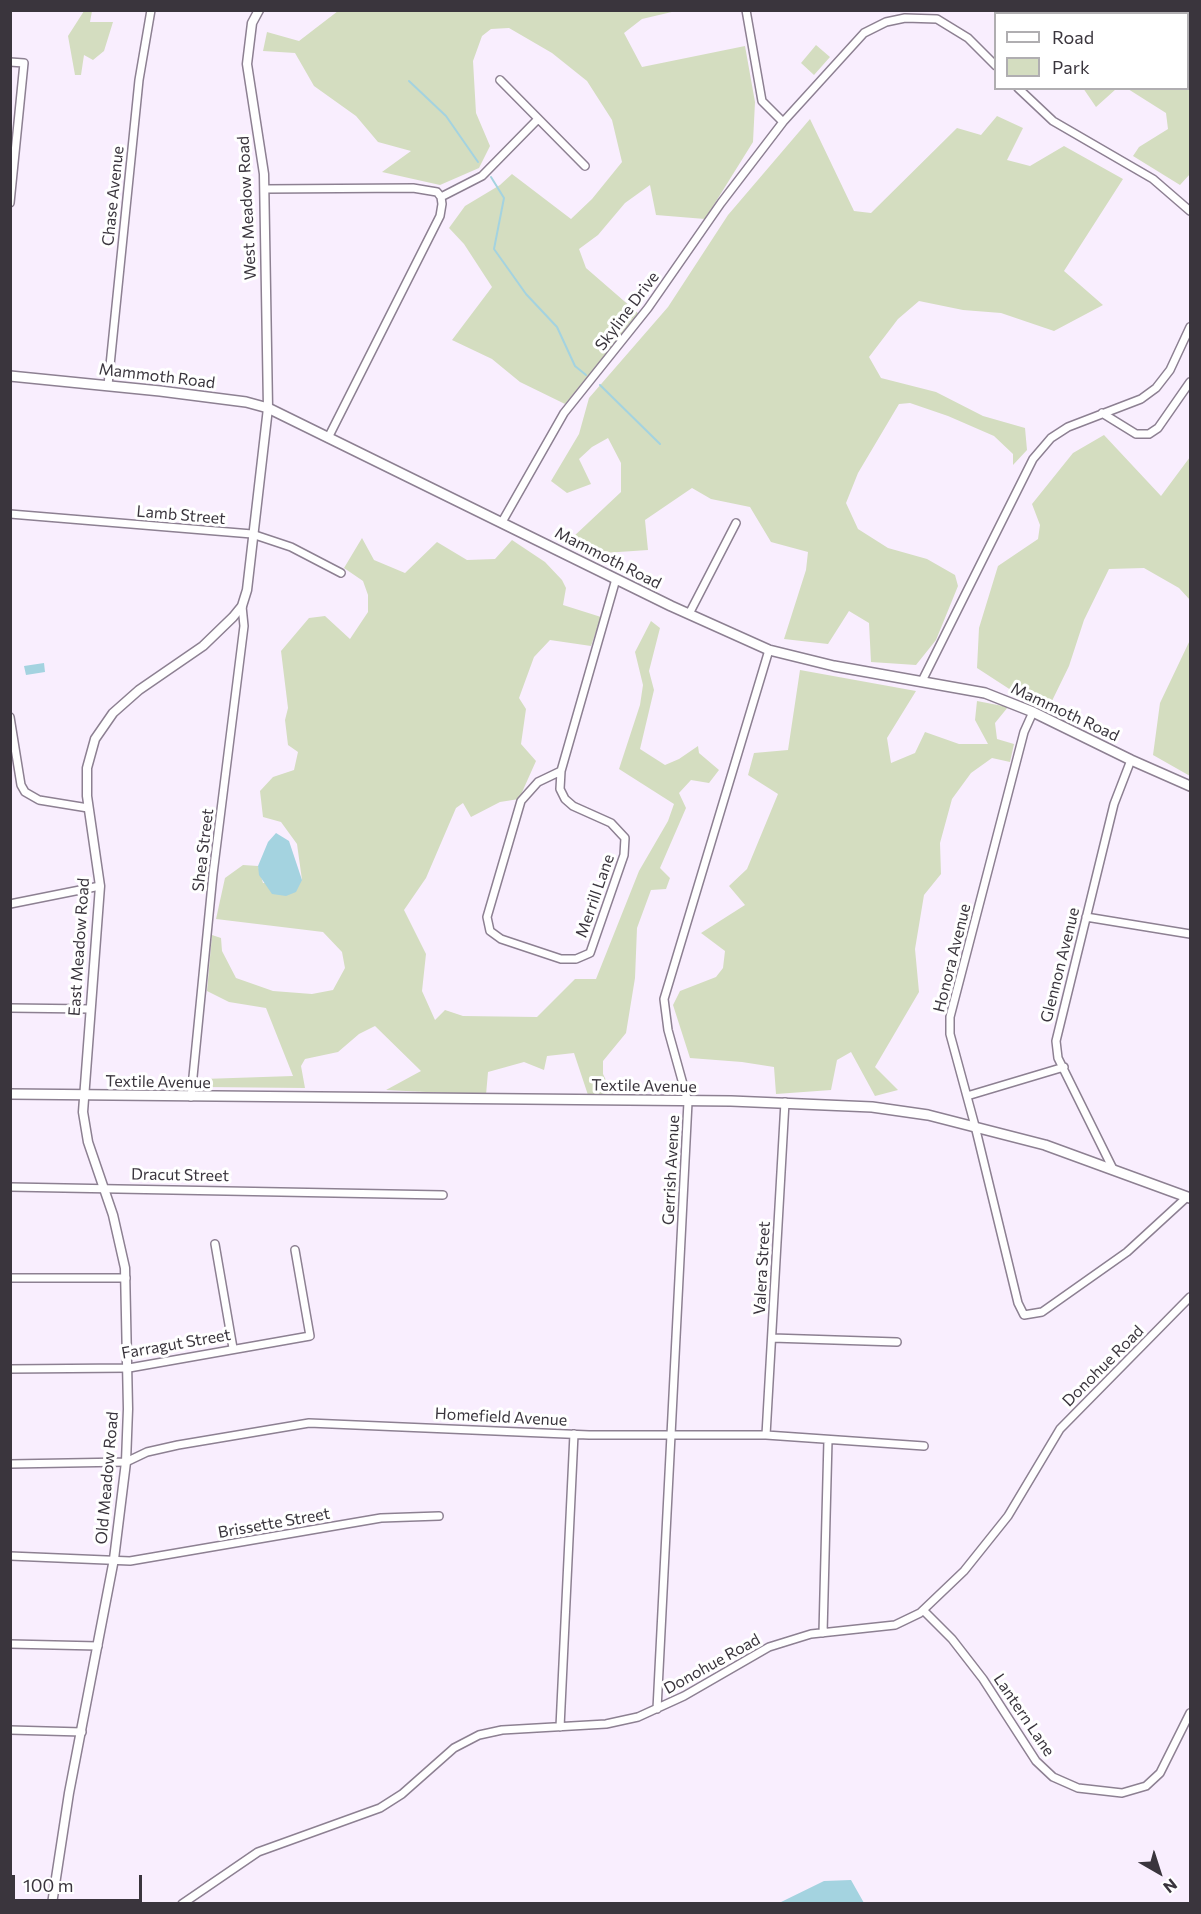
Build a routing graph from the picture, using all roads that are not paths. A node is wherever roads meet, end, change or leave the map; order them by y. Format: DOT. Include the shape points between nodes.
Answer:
graph roads {
  1 [pos="151,10"];
  2 [pos="746,10"];
  3 [pos="255,12"];
  4 [pos="904,14"];
  5 [pos="10,62"];
  6 [pos="994,64"];
  7 [pos="500,80"];
  8 [pos="1020,90"];
  9 [pos="538,119"];
  10 [pos="783,122"];
  11 [pos="585,166"];
  12 [pos="265,189"];
  13 [pos="441,197"];
  14 [pos="10,203"];
  15 [pos="1191,211"];
  16 [pos="1191,327"];
  17 [pos="10,376"];
  18 [pos="1191,382"];
  19 [pos="108,385"];
  20 [pos="268,408"];
  21 [pos="1102,413"];
  22 [pos="328,438"];
  23 [pos="10,514"];
  24 [pos="502,522"];
  25 [pos="736,523"];
  26 [pos="252,534"];
  27 [pos="341,573"];
  28 [pos="616,579"];
  29 [pos="242,606"];
  30 [pos="689,614"];
  31 [pos="769,650"];
  32 [pos="922,681"];
  33 [pos="1033,711"];
  34 [pos="10,717"];
  35 [pos="1131,760"];
  36 [pos="561,771"];
  37 [pos="1191,786"];
  38 [pos="88,808"];
  39 [pos="100,886"];
  40 [pos="10,904"];
  41 [pos="1086,917"];
  42 [pos="1191,934"];
  43 [pos="10,1008"];
  44 [pos="90,1009"];
  45 [pos="87,1055"];
  46 [pos="1064,1067"];
  47 [pos="10,1094"];
  48 [pos="84,1096"];
  49 [pos="967,1096"];
  50 [pos="191,1097"];
  51 [pos="688,1102"];
  52 [pos="785,1102"];
  53 [pos="975,1126"];
  54 [pos="1113,1170"];
  55 [pos="10,1187"];
  56 [pos="103,1188"];
  57 [pos="443,1195"];
  58 [pos="1189,1197"];
  59 [pos="215,1244"];
  60 [pos="295,1250"];
  61 [pos="10,1278"];
  62 [pos="126,1278"];
  63 [pos="1189,1302"];
  64 [pos="771,1338"];
  65 [pos="897,1342"];
  66 [pos="233,1348"];
  67 [pos="129,1368"];
  68 [pos="10,1369"];
  69 [pos="574,1434"];
  70 [pos="671,1434"];
  71 [pos="766,1435"];
  72 [pos="828,1440"];
  73 [pos="924,1446"];
  74 [pos="126,1462"];
  75 [pos="10,1464"];
  76 [pos="439,1516"];
  77 [pos="10,1556"];
  78 [pos="114,1559"];
  79 [pos="924,1611"];
  80 [pos="823,1633"];
  81 [pos="10,1644"];
  82 [pos="98,1646"];
  83 [pos="657,1709"];
  84 [pos="1191,1713"];
  85 [pos="560,1727"];
  86 [pos="10,1730"];
  87 [pos="82,1732"];
  88 [pos="52,1904"];
  89 [pos="182,1904"];
  1 -- 19 [label="street, Chase Avenue" via="139,80"];
  2 -- 10 [label="street" via="762,101"];
  3 -- 12 [label="street, West Meadow Road" via="247,64"];
  4 -- 6 [label="street, Skyline Drive" via="938,19 951,26"];
  4 -- 10 [label="street, Skyline Drive" via="864,33"];
  5 -- 14 [label="street" via="24,63"];
  7 -- 9 [label="street"];
  8 -- 15 [label="street" via="1053,121 1153,179"];
  9 -- 11 [label="street"];
  9 -- 13 [label="street" via="482,176"];
  10 -- 24 [label="street, Skyline Drive" via="721,202 648,308 564,413"];
  12 -- 13 [label="street" via="413,188 436,192"];
  12 -- 20 [label="street, West Meadow Road"];
  13 -- 22 [label="street" via="440,216"];
  16 -- 21 [label="street" via="1170,370 1156,388 1141,399"];
  17 -- 19 [label="main road, Mammoth Road"];
  18 -- 21 [label="street" via="1158,428 1149,434 1136,434"];
  19 -- 20 [label="main road, Mammoth Road"];
  20 -- 22 [label="main road, Mammoth Road"];
  20 -- 26 [label="street"];
  21 -- 32 [label="street" via="1059,432 1033,459"];
  22 -- 24 [label="main road, Mammoth Road"];
  23 -- 26 [label="street, Lamb Street"];
  24 -- 28 [label="main road, Mammoth Road"];
  25 -- 30 [label="street"];
  26 -- 27 [label="street, Lamb Street" via="291,547"];
  26 -- 29 [label="street"];
  28 -- 30 [label="main road, Mammoth Road"];
  28 -- 36 [label="street, Merrill Lane"];
  29 -- 38 [label="street, East Meadow Road" via="203,646 139,690 107,721 91,750 86,776"];
  29 -- 50 [label="street, Shea Street" via="244,626"];
  30 -- 31 [label="main road, Mammoth Road"];
  31 -- 32 [label="main road, Mammoth Road"];
  31 -- 51 [label="street, Gerrish Avenue" via="664,999 668,1030"];
  32 -- 33 [label="main road, Mammoth Road" via="985,693"];
  33 -- 35 [label="main road, Mammoth Road"];
  33 -- 49 [label="street, Honora Avenue" via="1024,732 952,1004 950,1034"];
  34 -- 38 [label="street" via="25,792 39,800"];
  35 -- 37 [label="main road, Mammoth Road"];
  35 -- 41 [label="street, Glennon Avenue" via="1114,804"];
  36 -- 36 [label="street, Merrill Lane" via="538,782 521,801 488,924 490,931 501,939 561,959 576,959 590,953 624,855 625,838 610,823 565,799 560,789"];
  38 -- 39 [label="street, East Meadow Road"];
  39 -- 40 [label="street"];
  39 -- 44 [label="street, East Meadow Road"];
  41 -- 42 [label="street"];
  41 -- 46 [label="street, Glennon Avenue" via="1058,1025 1058,1058"];
  43 -- 44 [label="street"];
  44 -- 45 [label="street, East Meadow Road"];
  45 -- 48 [label="street, Old Meadow Road"];
  46 -- 49 [label="street"];
  46 -- 54 [label="street, Glennon Avenue"];
  47 -- 48 [label="main road, Textile Avenue"];
  48 -- 50 [label="main road, Textile Avenue"];
  48 -- 56 [label="street, Old Meadow Road" via="88,1142"];
  49 -- 53 [label="street, Honora Avenue"];
  50 -- 51 [label="main road, Textile Avenue"];
  51 -- 52 [label="main road, Textile Avenue"];
  51 -- 70 [label="street, Gerrish Avenue"];
  52 -- 53 [label="main road, Textile Avenue" via="872,1107"];
  52 -- 64 [label="street, Valera Street"];
  53 -- 54 [label="main road, Textile Avenue" via="1045,1145"];
  53 -- 58 [label="street, Honora Avenue" via="1018,1303 1025,1316 1042,1312 1127,1252"];
  54 -- 58 [label="main road, Textile Avenue"];
  55 -- 56 [label="street, Dracut Street"];
  56 -- 57 [label="street, Dracut Street"];
  56 -- 62 [label="street, Old Meadow Road" via="120,1240"];
  59 -- 66 [label="street"];
  60 -- 66 [label="street, Farragut Street" via="310,1336"];
  61 -- 62 [label="street"];
  62 -- 67 [label="street, Old Meadow Road"];
  63 -- 79 [label="street, Donohue Road" via="1060,1429 1008,1516 964,1571"];
  64 -- 65 [label="street"];
  64 -- 71 [label="street, Valera Street"];
  66 -- 67 [label="street, Farragut Street"];
  67 -- 68 [label="street, Farragut Street"];
  67 -- 74 [label="street, Old Meadow Road"];
  69 -- 70 [label="street, Homefield Avenue"];
  69 -- 74 [label="street, Homefield Avenue" via="309,1423 178,1445"];
  69 -- 85 [label="street"];
  70 -- 71 [label="street, Homefield Avenue"];
  70 -- 83 [label="street, Gerrish Avenue"];
  71 -- 72 [label="street, Homefield Avenue"];
  72 -- 73 [label="street, Homefield Avenue"];
  72 -- 80 [label="street"];
  74 -- 75 [label="street"];
  74 -- 78 [label="street, Old Meadow Road"];
  76 -- 78 [label="street, Brissette Street" via="381,1518 130,1561"];
  77 -- 78 [label="street, Brissette Street"];
  78 -- 82 [label="street, Old Meadow Road"];
  79 -- 80 [label="street, Donohue Road" via="895,1625"];
  79 -- 84 [label="street, Lantern Lane" via="983,1679 1036,1761 1053,1776 1078,1788 1122,1793 1146,1786 1160,1773"];
  80 -- 83 [label="street, Donohue Road" via="769,1647"];
  81 -- 82 [label="street"];
  82 -- 87 [label="street, Old Meadow Road"];
  83 -- 85 [label="street, Donohue Road" via="606,1724"];
  85 -- 89 [label="street, Donohue Road" via="501,1730 471,1738 380,1808 258,1852"];
  86 -- 87 [label="street"];
  87 -- 88 [label="street, Old Meadow Road"];
}
